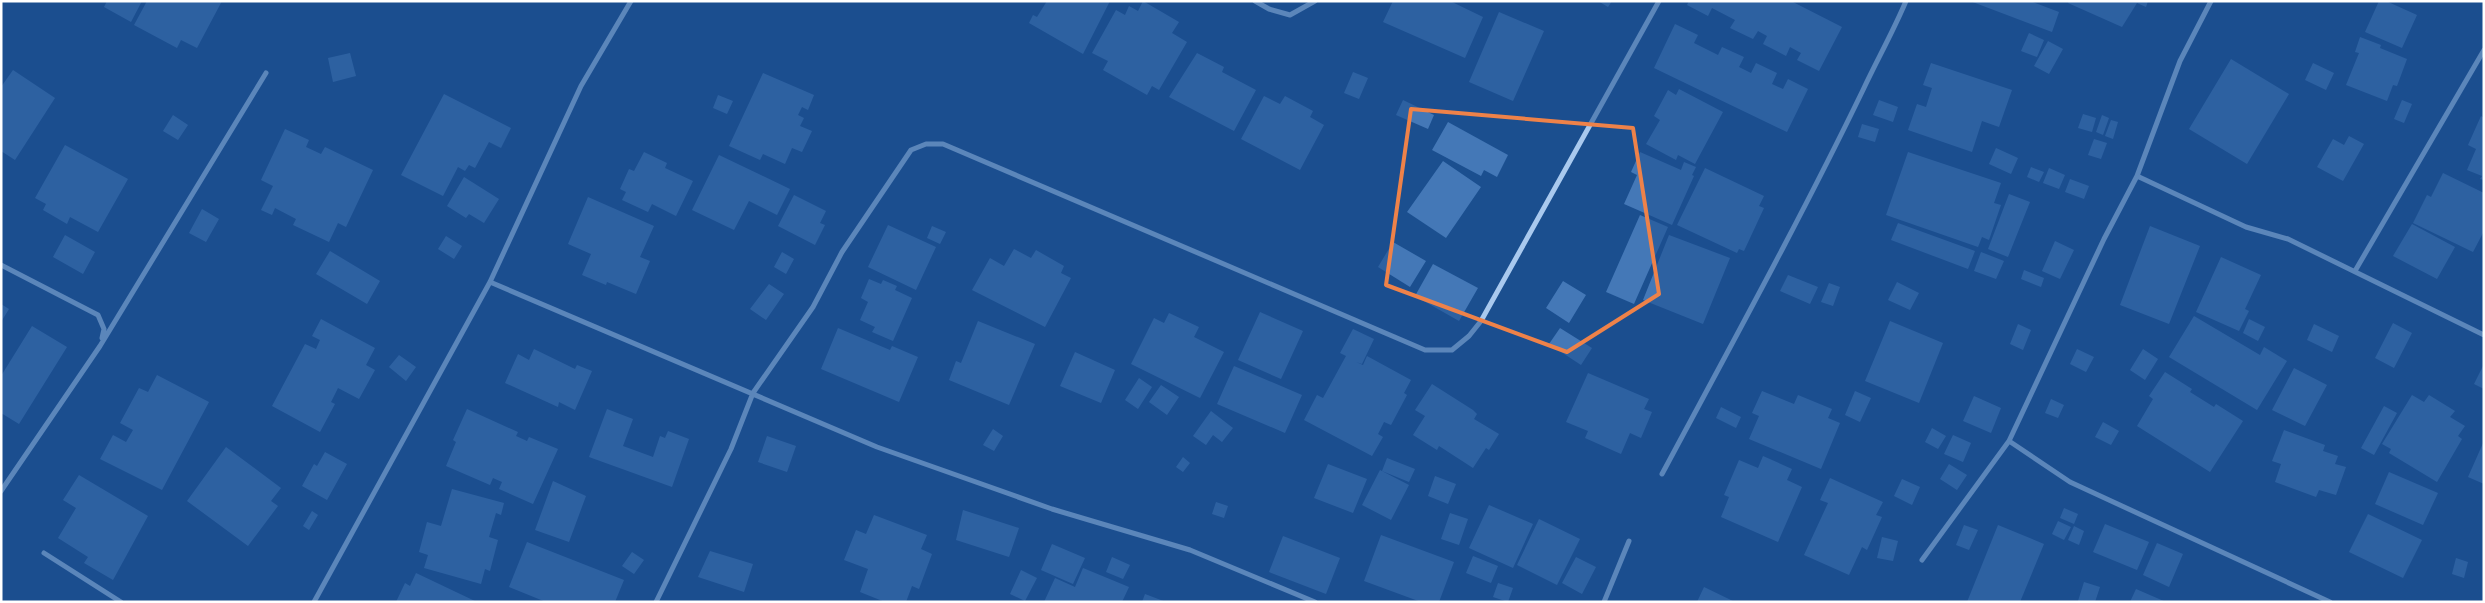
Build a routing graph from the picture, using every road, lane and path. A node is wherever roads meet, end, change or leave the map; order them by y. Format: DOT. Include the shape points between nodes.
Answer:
graph roads {
  1 [pos="631,1"];
  2 [pos="1255,1"];
  3 [pos="1315,1"];
  4 [pos="1659,1"];
  5 [pos="1906,1"];
  6 [pos="2211,1"];
  7 [pos="2484,50"];
  8 [pos="266,73"];
  9 [pos="2137,176"];
  10 [pos="1,264"];
  11 [pos="2355,271"];
  12 [pos="490,282"];
  13 [pos="2484,335"];
  14 [pos="100,346"];
  15 [pos="753,393"];
  16 [pos="2009,441"];
  17 [pos="1662,474"];
  18 [pos="1,491"];
  19 [pos="1630,541"];
  20 [pos="44,553"];
  21 [pos="1922,560"];
  22 [pos="121,602"];
  23 [pos="314,602"];
  24 [pos="656,602"];
  25 [pos="1315,602"];
  26 [pos="1604,602"];
  27 [pos="2330,602"];
  1 -- 12 [label="street" via="581,86"];
  2 -- 3 [label="street" via="1268,9 1290,15"];
  4 -- 15 [label="street" via="1480,321 1469,336 1452,350 1425,350 943,144 926,144 911,150 842,252 814,307"];
  5 -- 17 [label="street" via="1888,44 1826,166"];
  6 -- 9 [label="street" via="2180,61"];
  7 -- 11 [label="street"];
  8 -- 14 [label="street"];
  9 -- 11 [label="street" via="2246,227 2288,239"];
  9 -- 16 [label="street"];
  10 -- 14 [label="street" via="98,315 104,329"];
  11 -- 13 [label="street"];
  12 -- 15 [label="street"];
  12 -- 23 [label="street"];
  14 -- 18 [label="street"];
  15 -- 24 [label="street" via="731,449"];
  15 -- 25 [label="street" via="877,447 1052,509 1190,550"];
  16 -- 21 [label="street"];
  16 -- 27 [label="street" via="2070,482"];
  19 -- 26 [label="street"];
  20 -- 22 [label="street"];
}
